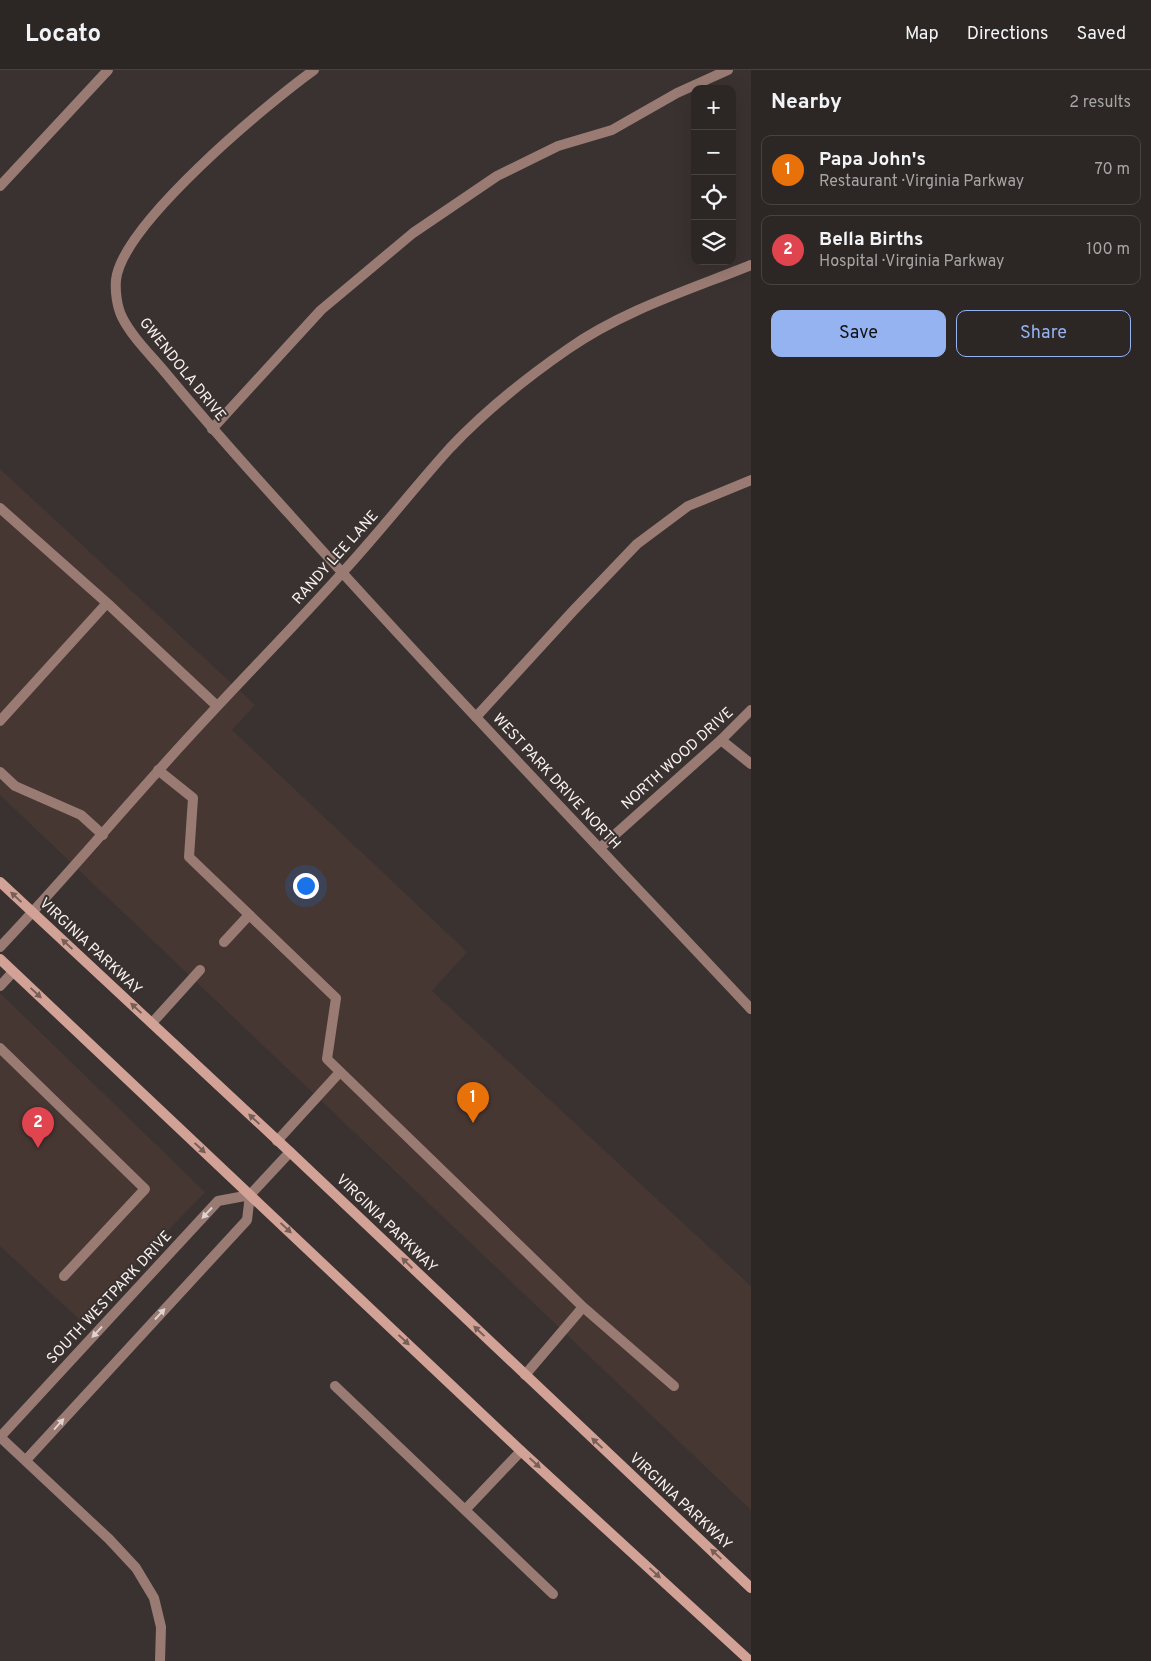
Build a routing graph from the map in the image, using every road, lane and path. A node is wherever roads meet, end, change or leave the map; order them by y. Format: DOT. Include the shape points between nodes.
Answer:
graph roads {
  1 [pos="108,70"];
  2 [pos="314,70"];
  3 [pos="728,70"];
  4 [pos="0,186"];
  5 [pos="751,265"];
  6 [pos="212,429"];
  7 [pos="751,480"];
  8 [pos="0,508"];
  9 [pos="342,573"];
  10 [pos="107,603"];
  11 [pos="217,706"];
  12 [pos="751,710"];
  13 [pos="476,717"];
  14 [pos="0,721"];
  15 [pos="721,740"];
  16 [pos="751,764"];
  17 [pos="158,770"];
  18 [pos="0,772"];
  19 [pos="103,835"];
  20 [pos="600,848"];
  21 [pos="0,882"];
  22 [pos="33,912"];
  23 [pos="249,915"];
  24 [pos="224,942"];
  25 [pos="0,947"];
  26 [pos="0,959"];
  27 [pos="200,970"];
  28 [pos="13,972"];
  29 [pos="0,986"];
  30 [pos="751,1008"];
  31 [pos="152,1024"];
  32 [pos="0,1048"];
  33 [pos="340,1072"];
  34 [pos="277,1141"];
  35 [pos="290,1152"];
  36 [pos="250,1195"];
  37 [pos="64,1276"];
  38 [pos="583,1307"];
  39 [pos="525,1375"];
  40 [pos="335,1386"];
  41 [pos="674,1386"];
  42 [pos="0,1437"];
  43 [pos="521,1451"];
  44 [pos="26,1460"];
  45 [pos="465,1510"];
  46 [pos="751,1588"];
  47 [pos="553,1594"];
  48 [pos="160,1661"];
  49 [pos="750,1661"];
  1 -- 4 [label="street"];
  2 -- 6 [label="street, GWENDOLA DRIVE" via="232,136 174,192 125,254 116,277 121,316"];
  3 -- 6 [label="street" via="677,92 612,130 558,146 497,176 413,233 321,310"];
  5 -- 9 [label="street, RANDY LEE LANE" via="619,318 534,373 451,448"];
  6 -- 9 [label="street, GWENDOLA DRIVE"];
  7 -- 13 [label="street" via="688,506 637,544"];
  8 -- 10 [label="street"];
  9 -- 11 [label="street, RANDY LEE LANE"];
  9 -- 13 [label="street, WEST PARK DRIVE NORTH"];
  10 -- 11 [label="street"];
  10 -- 14 [label="street"];
  11 -- 17 [label="street, RANDY LEE LANE"];
  12 -- 15 [label="street, NORTH WOOD DRIVE"];
  13 -- 20 [label="street, WEST PARK DRIVE NORTH"];
  15 -- 16 [label="street"];
  15 -- 20 [label="street, NORTH WOOD DRIVE"];
  17 -- 19 [label="street, RANDY LEE LANE"];
  17 -- 23 [label="street" via="193,798 189,858"];
  18 -- 19 [label="street" via="15,786 81,815"];
  19 -- 22 [label="street, RANDY LEE LANE"];
  20 -- 30 [label="street, WEST PARK DRIVE NORTH"];
  22 -- 21 [label="main road, VIRGINIA PARKWAY, one-way"];
  22 -- 25 [label="street, RANDY LEE LANE"];
  31 -- 22 [label="main road, VIRGINIA PARKWAY, one-way"];
  23 -- 24 [label="street"];
  23 -- 33 [label="street" via="336,998 326,1059"];
  26 -- 28 [label="main road"];
  27 -- 31 [label="street"];
  28 -- 29 [label="street"];
  28 -- 36 [label="main road, one-way"];
  34 -- 31 [label="main road, VIRGINIA PARKWAY, one-way"];
  32 -- 37 [label="street" via="145,1189"];
  33 -- 34 [label="street"];
  33 -- 38 [label="street"];
  34 -- 35 [label="main road, VIRGINIA PARKWAY"];
  35 -- 36 [label="street"];
  39 -- 35 [label="main road, VIRGINIA PARKWAY, one-way"];
  36 -- 42 [label="street, SOUTH WESTPARK DRIVE, one-way" via="218,1201"];
  36 -- 43 [label="main road, one-way"];
  44 -- 36 [label="street, one-way" via="247,1220"];
  38 -- 39 [label="street"];
  38 -- 41 [label="street"];
  46 -- 39 [label="main road, VIRGINIA PARKWAY, one-way"];
  40 -- 45 [label="street"];
  42 -- 44 [label="street"];
  43 -- 45 [label="street"];
  43 -- 49 [label="main road, one-way"];
  44 -- 48 [label="street" via="136,1568 154,1598 161,1627"];
  45 -- 47 [label="street"];
}
